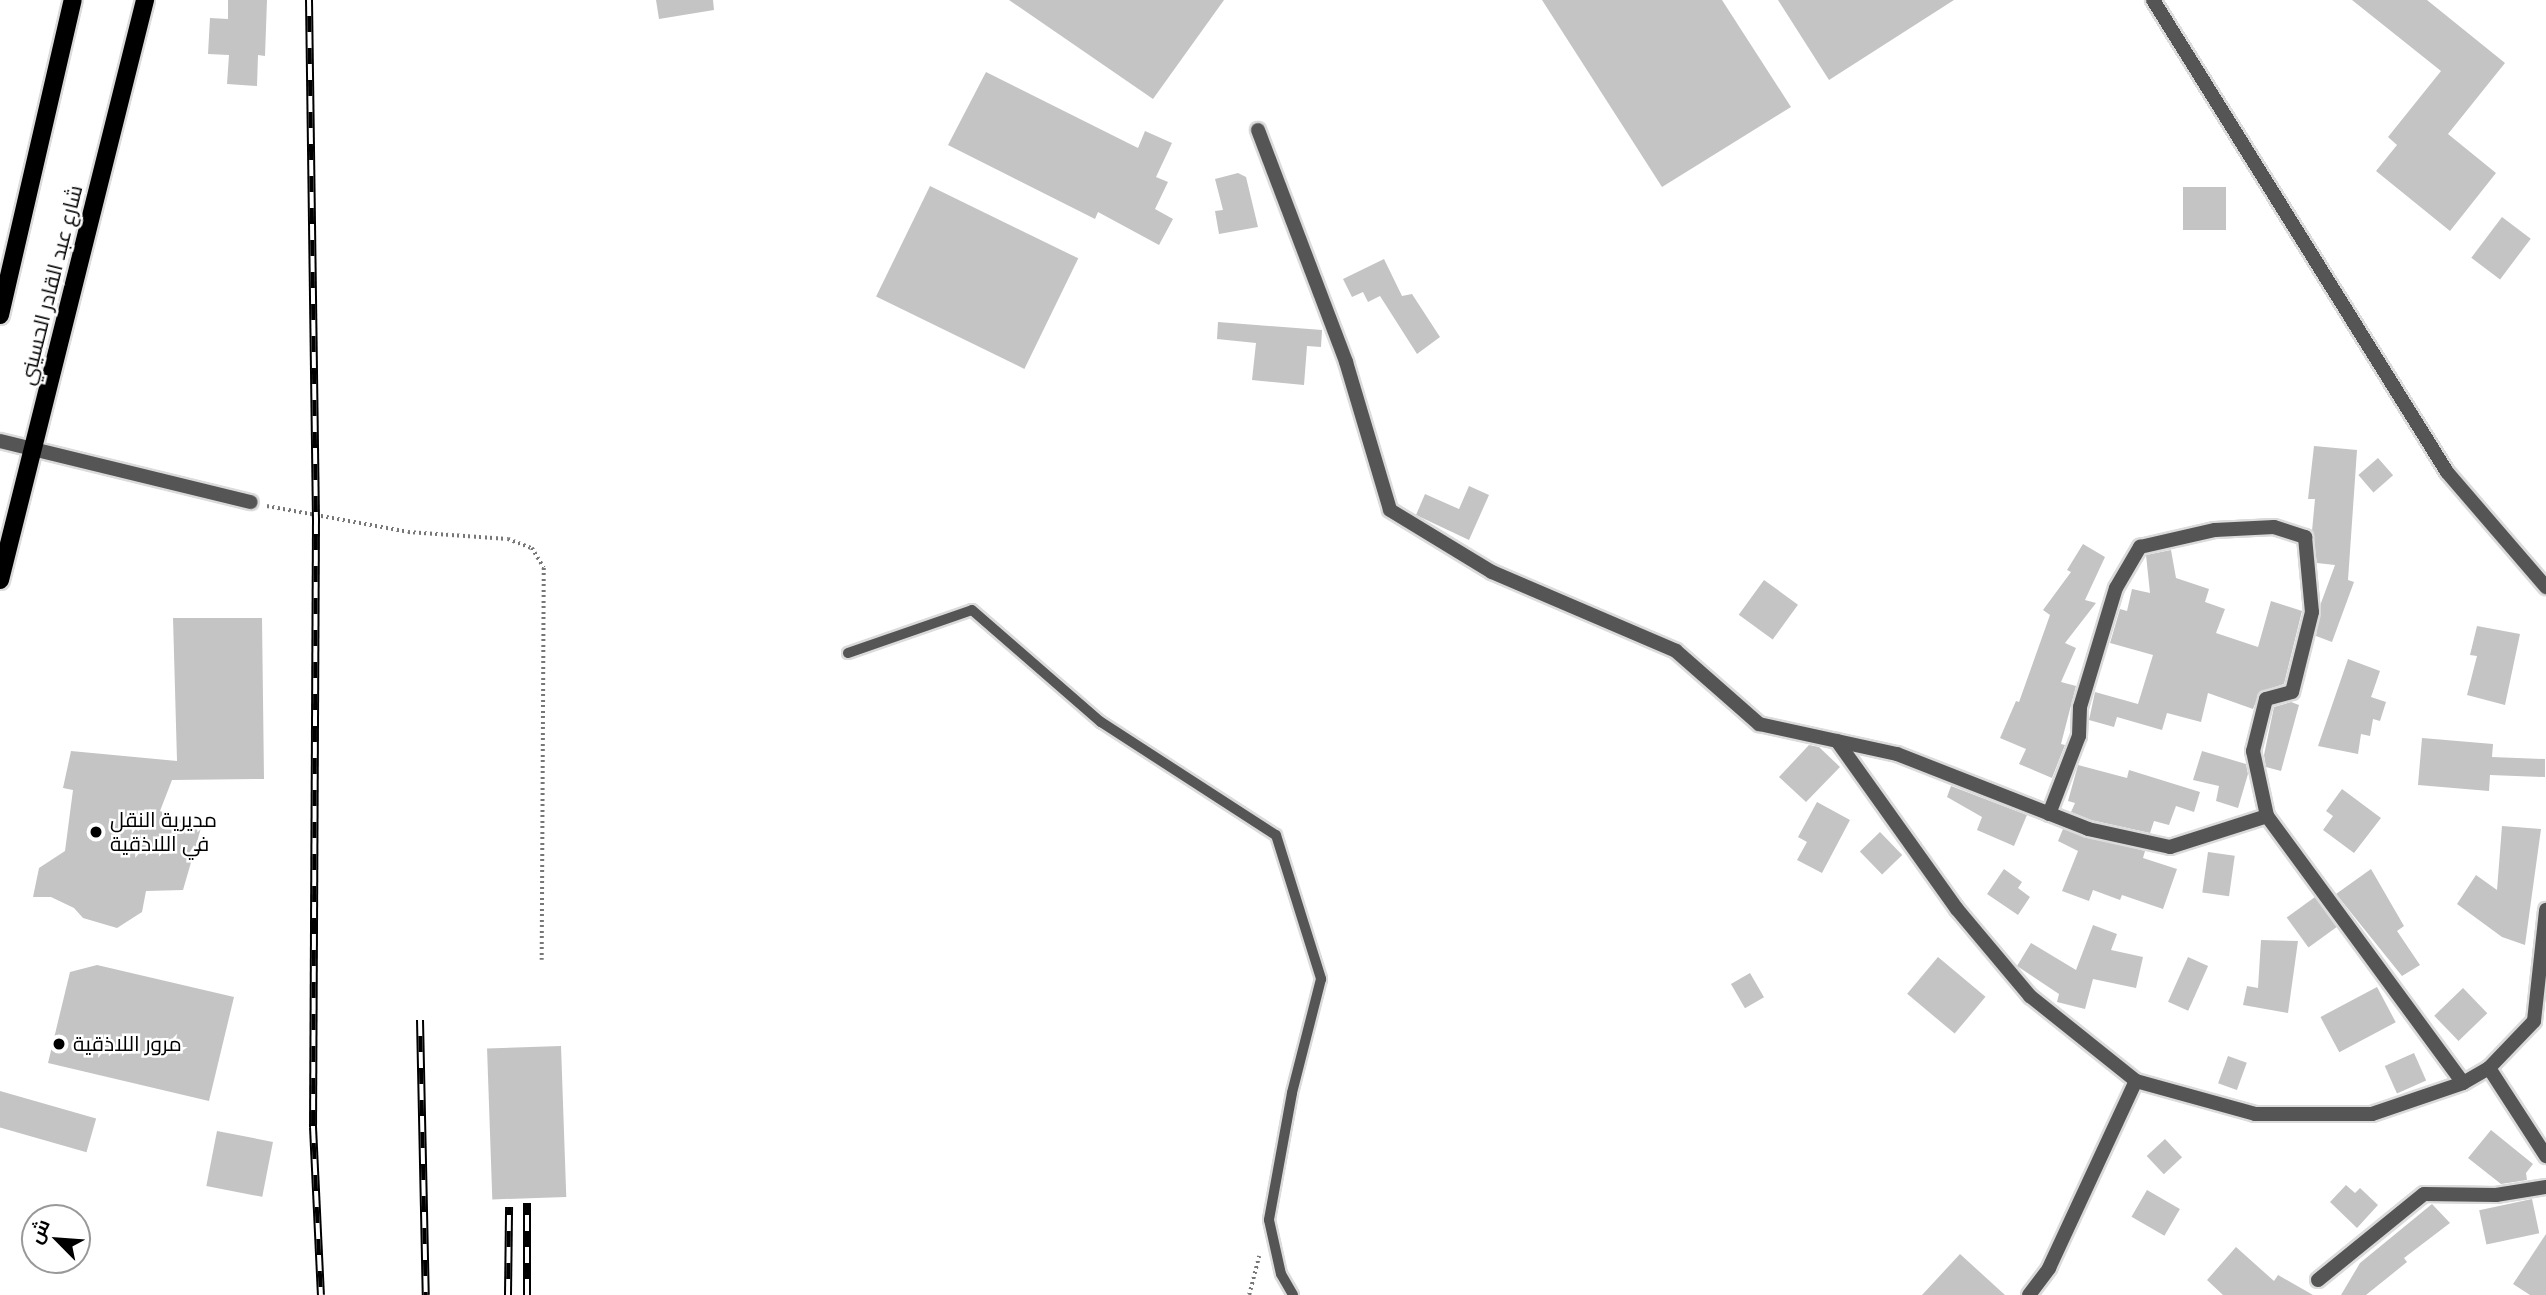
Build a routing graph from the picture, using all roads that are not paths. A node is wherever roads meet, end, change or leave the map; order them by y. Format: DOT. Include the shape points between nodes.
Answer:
graph roads {
  1 [pos="73,0"];
  2 [pos="145,0"];
  3 [pos="2154,0"];
  4 [pos="1258,130"];
  5 [pos="0,315"];
  6 [pos="0,441"];
  7 [pos="34,450"];
  8 [pos="251,502"];
  9 [pos="0,580"];
  10 [pos="2546,587"];
  11 [pos="848,653"];
  12 [pos="1837,741"];
  13 [pos="2049,814"];
  14 [pos="2267,816"];
  15 [pos="2546,910"];
  16 [pos="2489,1068"];
  17 [pos="2136,1081"];
  18 [pos="2463,1083"];
  19 [pos="2546,1156"];
  20 [pos="2546,1187"];
  21 [pos="2318,1280"];
  22 [pos="1293,1295"];
  23 [pos="2029,1295"];
  1 -- 5 [label="main road, شارع عبد القادر الحسيني"];
  2 -- 7 [label="main road, شارع عبد القادر الحسيني"];
  3 -- 10 [label="street" via="2447,472"];
  4 -- 12 [label="street" via="1346,362 1390,510 1492,572 1676,651 1759,724"];
  6 -- 7 [label="street"];
  7 -- 8 [label="street"];
  7 -- 9 [label="main road, شارع عبد القادر الحسيني"];
  11 -- 22 [label="lane" via="972,610 1101,722 1276,835 1321,979 1292,1093 1269,1220 1281,1274"];
  12 -- 13 [label="street" via="1897,754"];
  12 -- 17 [label="street" via="1957,909 2030,996"];
  13 -- 14 [label="street" via="2088,829 2170,847"];
  13 -- 14 [label="street" via="2079,736 2080,707 2116,588 2140,547 2215,530 2274,527 2305,537 2312,612 2292,692 2266,699 2253,751"];
  14 -- 18 [label="street"];
  15 -- 16 [label="street" via="2534,1021"];
  16 -- 18 [label="street"];
  16 -- 19 [label="street"];
  17 -- 18 [label="street" via="2255,1114 2372,1114"];
  17 -- 23 [label="street" via="2049,1268"];
  20 -- 21 [label="street" via="2496,1195 2424,1195"];
}
